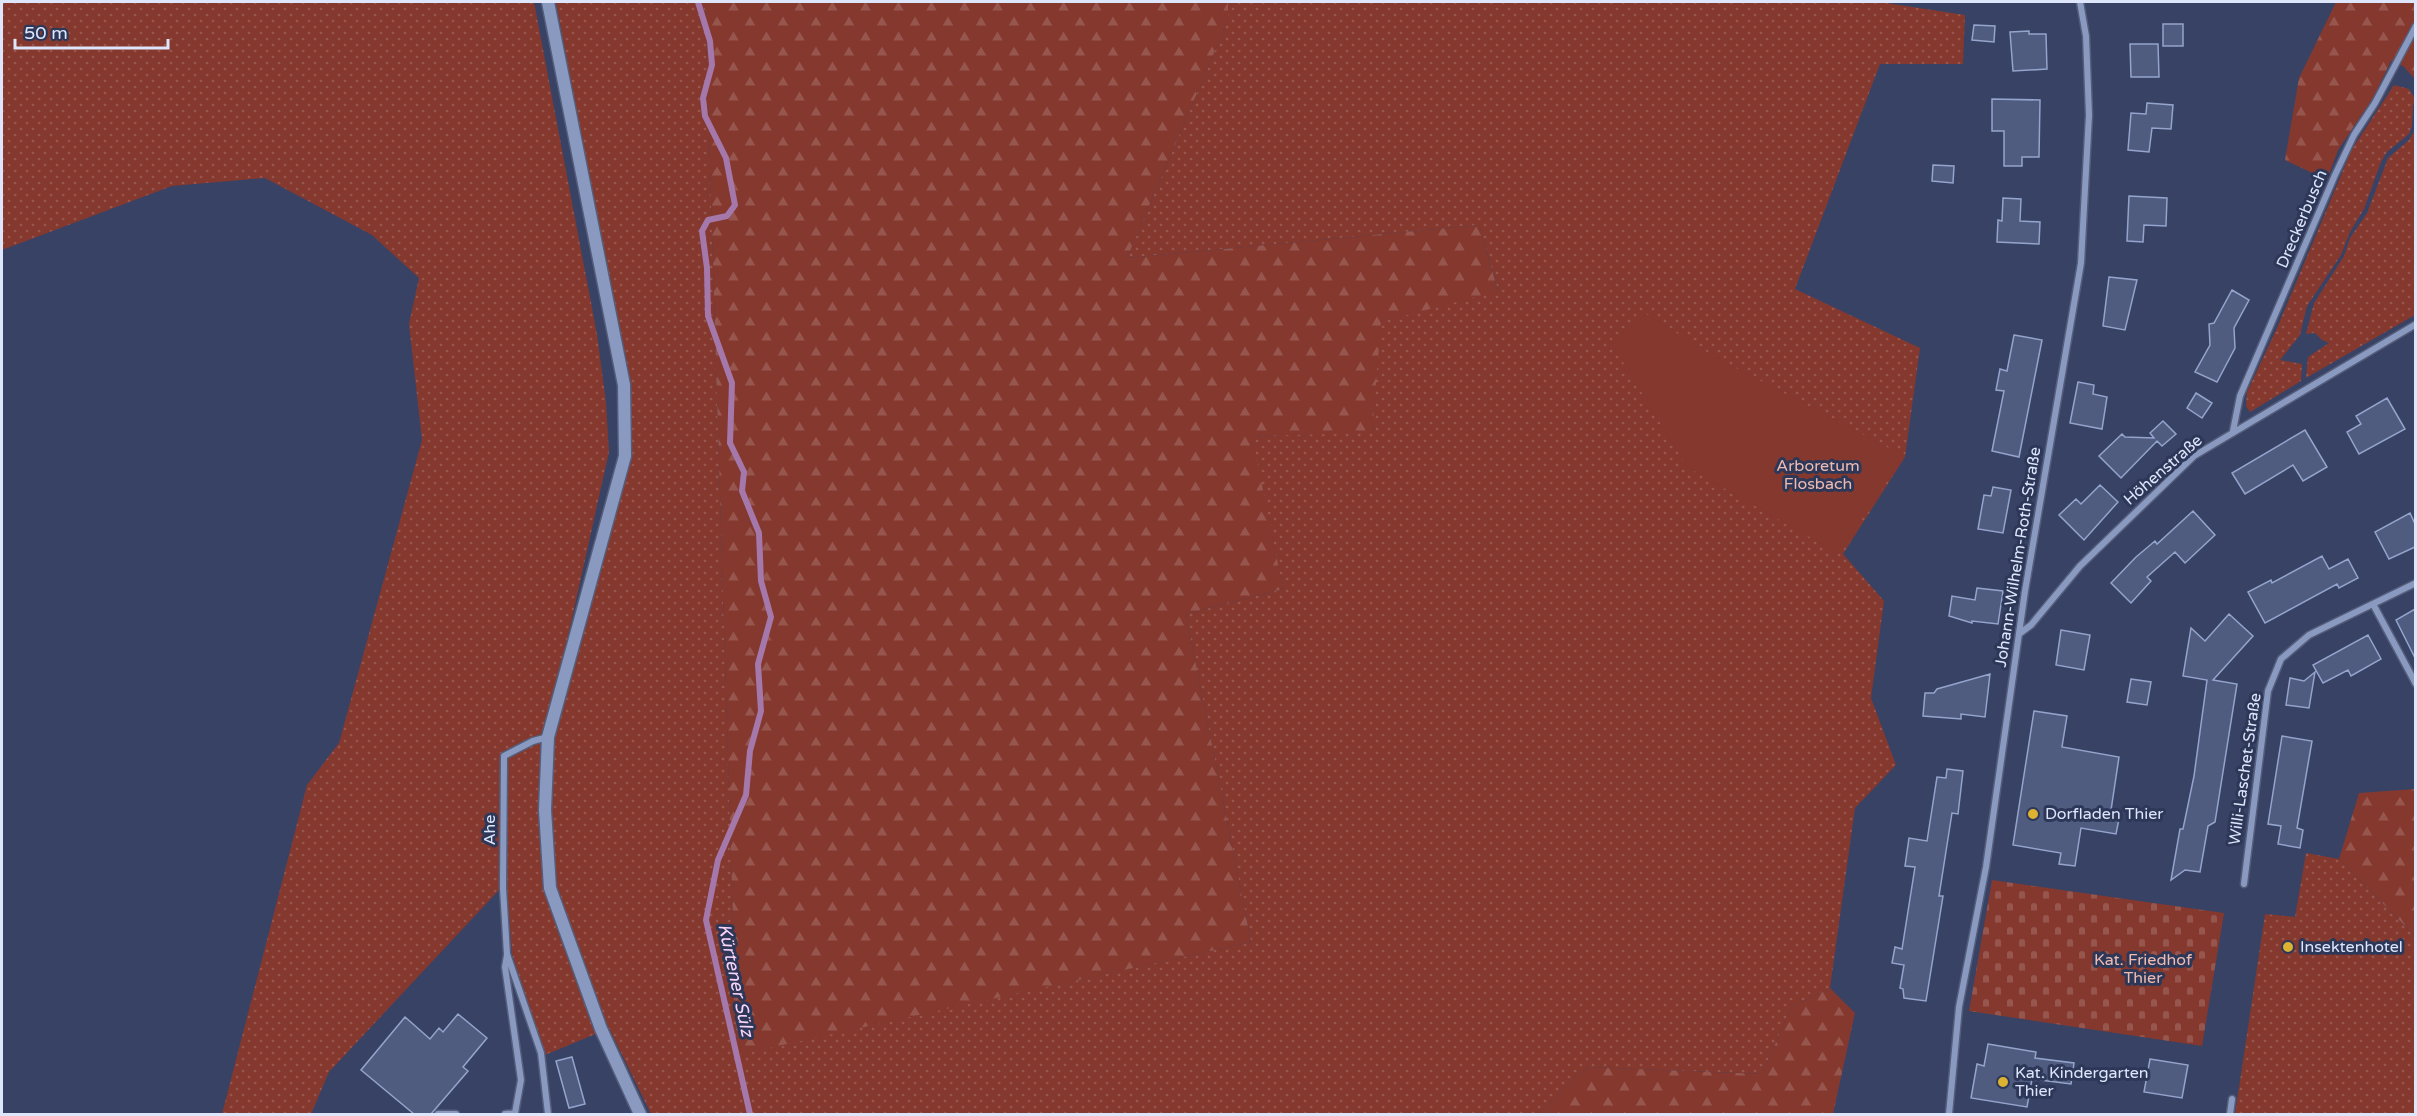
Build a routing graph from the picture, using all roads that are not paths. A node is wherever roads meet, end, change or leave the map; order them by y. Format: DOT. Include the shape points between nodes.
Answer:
graph roads {
  1 [pos="548,2"];
  2 [pos="2080,2"];
  3 [pos="2415,26"];
  4 [pos="2415,324"];
  5 [pos="2233,431"];
  6 [pos="2415,583"];
  7 [pos="2373,604"];
  8 [pos="2019,634"];
  9 [pos="2415,684"];
  10 [pos="548,737"];
  11 [pos="2244,884"];
  12 [pos="507,954"];
  13 [pos="2232,1099"];
  14 [pos="438,1114"];
  15 [pos="456,1114"];
  16 [pos="505,1114"];
  17 [pos="548,1114"];
  18 [pos="640,1114"];
  19 [pos="1949,1114"];
  20 [pos="2230,1114"];
  1 -- 10 [label="main road" via="624,385 625,456"];
  2 -- 8 [label="street, Johann-Wilhelm-Roth-Straße" via="2089,114 2081,263"];
  3 -- 5 [label="street, Dreckerbusch" via="2335,175 2240,396"];
  4 -- 5 [label="street, Höhenstraße"];
  5 -- 8 [label="street, Höhenstraße" via="2176,472 2080,566"];
  6 -- 7 [label="street, Willi-Laschet-Straße"];
  7 -- 9 [label="street"];
  7 -- 11 [label="street, Willi-Laschet-Straße" via="2309,635 2281,659 2268,691"];
  8 -- 19 [label="street, Johann-Wilhelm-Roth-Straße" via="1986,867 1959,1007"];
  10 -- 12 [label="street, Ahe" via="504,756"];
  10 -- 18 [label="main road" via="545,810 550,888 601,1029"];
  12 -- 16 [label="street, Ahe" via="504,967 521,1080 515,1113"];
  12 -- 17 [label="street, Ahe" via="541,1053"];
  13 -- 20 [label="street"];
  14 -- 15 [label="street"];
}
